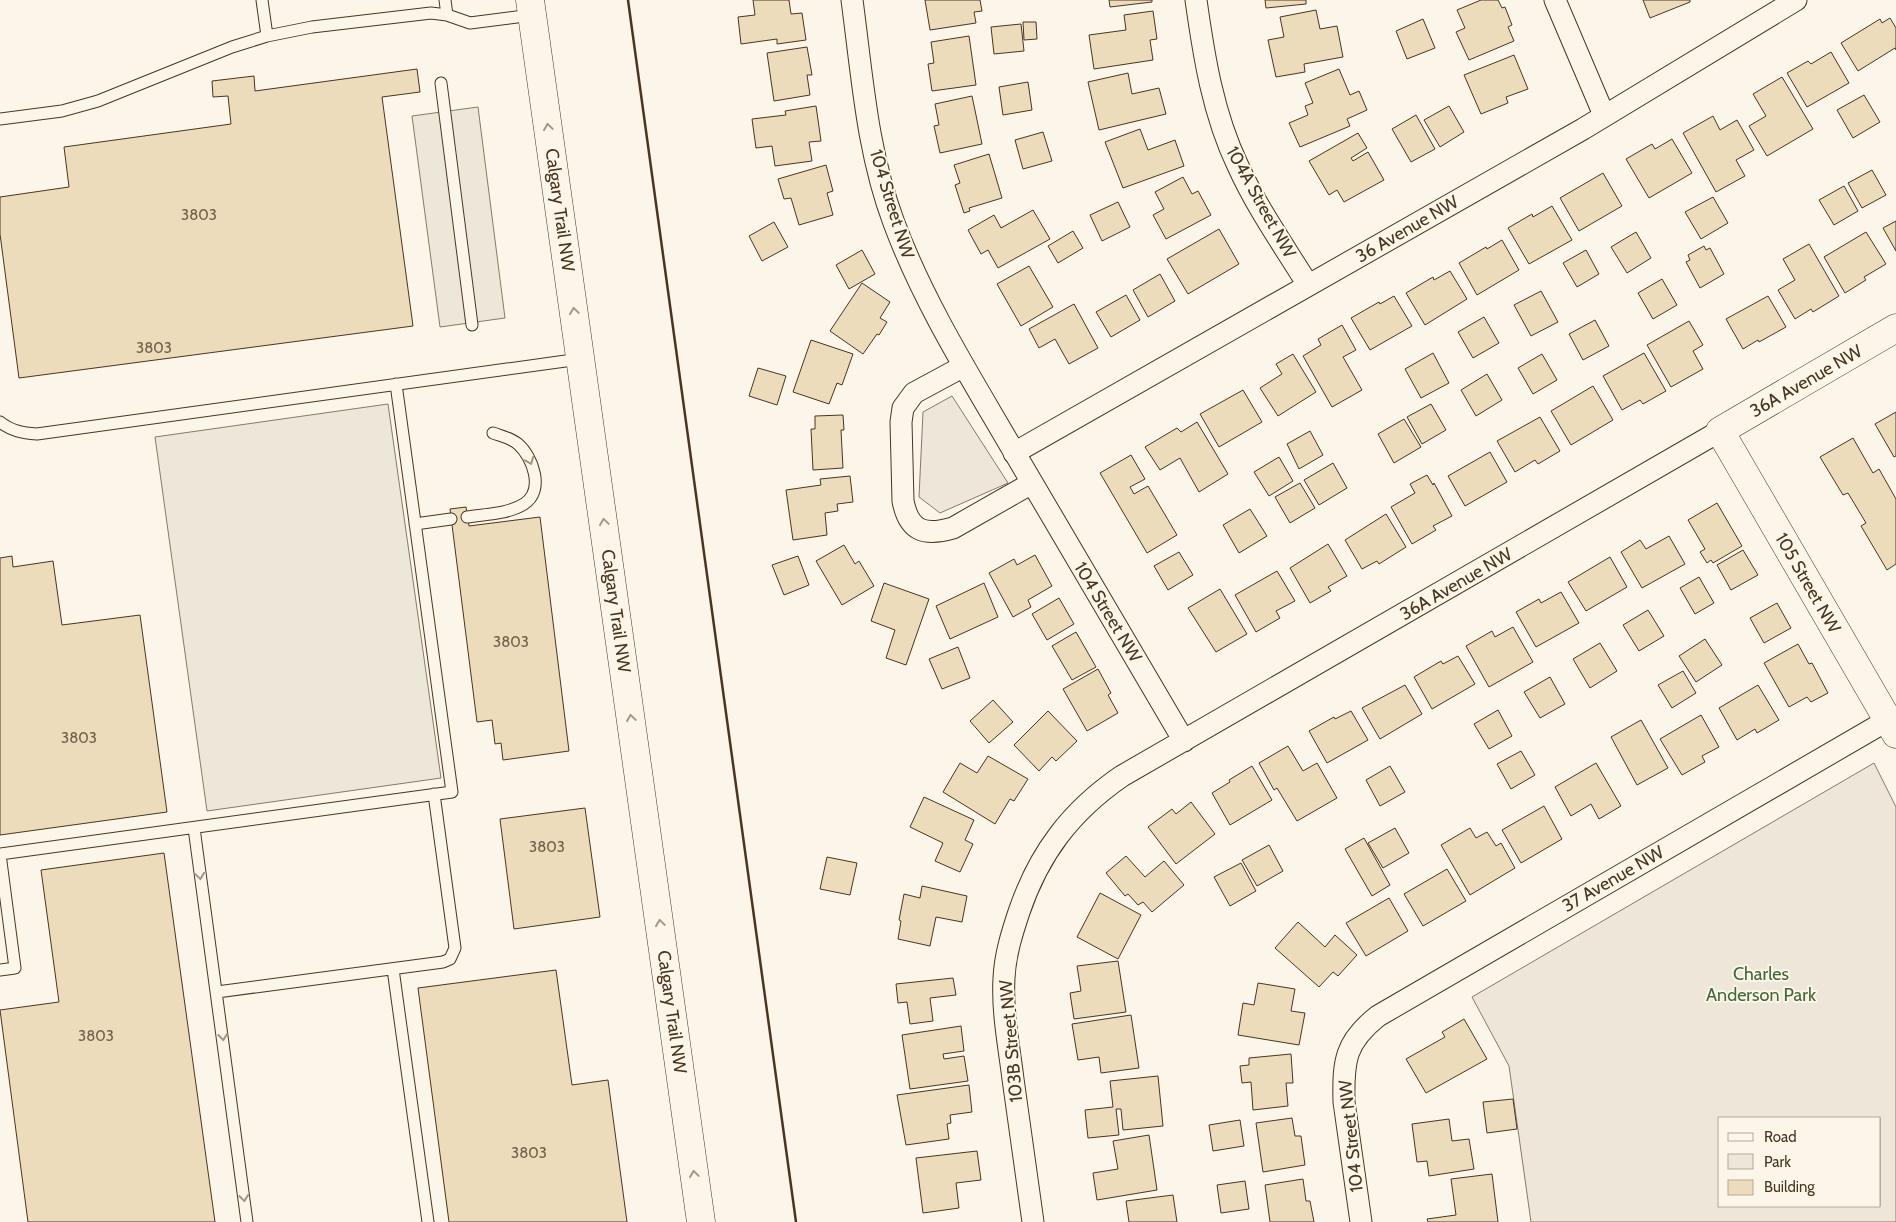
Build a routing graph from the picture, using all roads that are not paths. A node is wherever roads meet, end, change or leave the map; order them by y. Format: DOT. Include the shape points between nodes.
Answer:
graph roads {
  1 [pos="262,0"];
  2 [pos="446,0"];
  3 [pos="852,0"];
  4 [pos="1196,0"];
  5 [pos="1555,0"];
  6 [pos="1796,0"];
  7 [pos="531,8"];
  8 [pos="448,15"];
  9 [pos="267,36"];
  10 [pos="441,83"];
  11 [pos="1604,115"];
  12 [pos="0,119"];
  13 [pos="1308,285"];
  14 [pos="472,324"];
  15 [pos="1896,328"];
  16 [pos="581,359"];
  17 [pos="964,366"];
  18 [pos="396,384"];
  19 [pos="0,422"];
  20 [pos="1720,431"];
  21 [pos="493,432"];
  22 [pos="1014,452"];
  23 [pos="1032,483"];
  24 [pos="467,517"];
  25 [pos="451,519"];
  26 [pos="415,524"];
  27 [pos="1892,727"];
  28 [pos="1184,741"];
  29 [pos="434,794"];
  30 [pos="194,828"];
  31 [pos="1038,865"];
  32 [pos="393,969"];
  33 [pos="0,970"];
  34 [pos="217,992"];
  35 [pos="1349,1050"];
  36 [pos="247,1222"];
  37 [pos="428,1222"];
  38 [pos="701,1222"];
  39 [pos="1033,1222"];
  40 [pos="1361,1222"];
  1 -- 9 [label="lane"];
  2 -- 8 [label="lane"];
  3 -- 17 [label="street, 104 Street NW" via="871,136 893,222 911,267"];
  4 -- 13 [label="street, 104A Street NW" via="1212,92 1228,142 1249,187"];
  5 -- 11 [label="street"];
  6 -- 11 [label="street, 36 Avenue NW"];
  7 -- 8 [label="lane" via="470,23"];
  16 -- 7 [label="main road, Calgary Trail NW, one-way"];
  8 -- 9 [label="lane" via="422,14 312,27"];
  9 -- 12 [label="lane" via="85,105"];
  10 -- 14 [label="lane"];
  11 -- 13 [label="street, 36 Avenue NW"];
  13 -- 22 [label="street, 36 Avenue NW"];
  15 -- 20 [label="main road, 36A Avenue NW"];
  16 -- 18 [label="lane"];
  38 -- 16 [label="main road, Calgary Trail NW, one-way"];
  17 -- 22 [label="street, 104 Street NW"];
  17 -- 23 [label="street" via="914,393 903,408 900,422 905,514 912,525 923,531 940,532 953,528"];
  18 -- 19 [label="lane" via="37,434 13,430"];
  18 -- 26 [label="lane"];
  20 -- 27 [label="main road, 105 Street NW"];
  20 -- 28 [label="street, 36A Avenue NW"];
  21 -- 24 [label="lane, one-way" via="516,442 526,452 534,476 531,498 513,509"];
  22 -- 23 [label="street, 104 Street NW"];
  23 -- 28 [label="street, 104 Street NW"];
  25 -- 26 [label="lane"];
  26 -- 29 [label="lane" via="452,792"];
  27 -- 35 [label="street, 37 Avenue NW" via="1378,1016 1356,1036"];
  28 -- 31 [label="street, 36A Avenue NW" via="1104,788 1067,823"];
  29 -- 30 [label="lane"];
  29 -- 32 [label="lane" via="455,948 450,959 443,962"];
  30 -- 33 [label="lane" via="0,854 16,968"];
  30 -- 34 [label="lane, one-way"];
  31 -- 39 [label="street, 103B Street NW" via="1013,930 1004,984 1005,1021"];
  32 -- 34 [label="lane"];
  32 -- 37 [label="lane"];
  34 -- 36 [label="lane, one-way"];
  35 -- 40 [label="street, 104 Street NW" via="1344,1102"];
}
